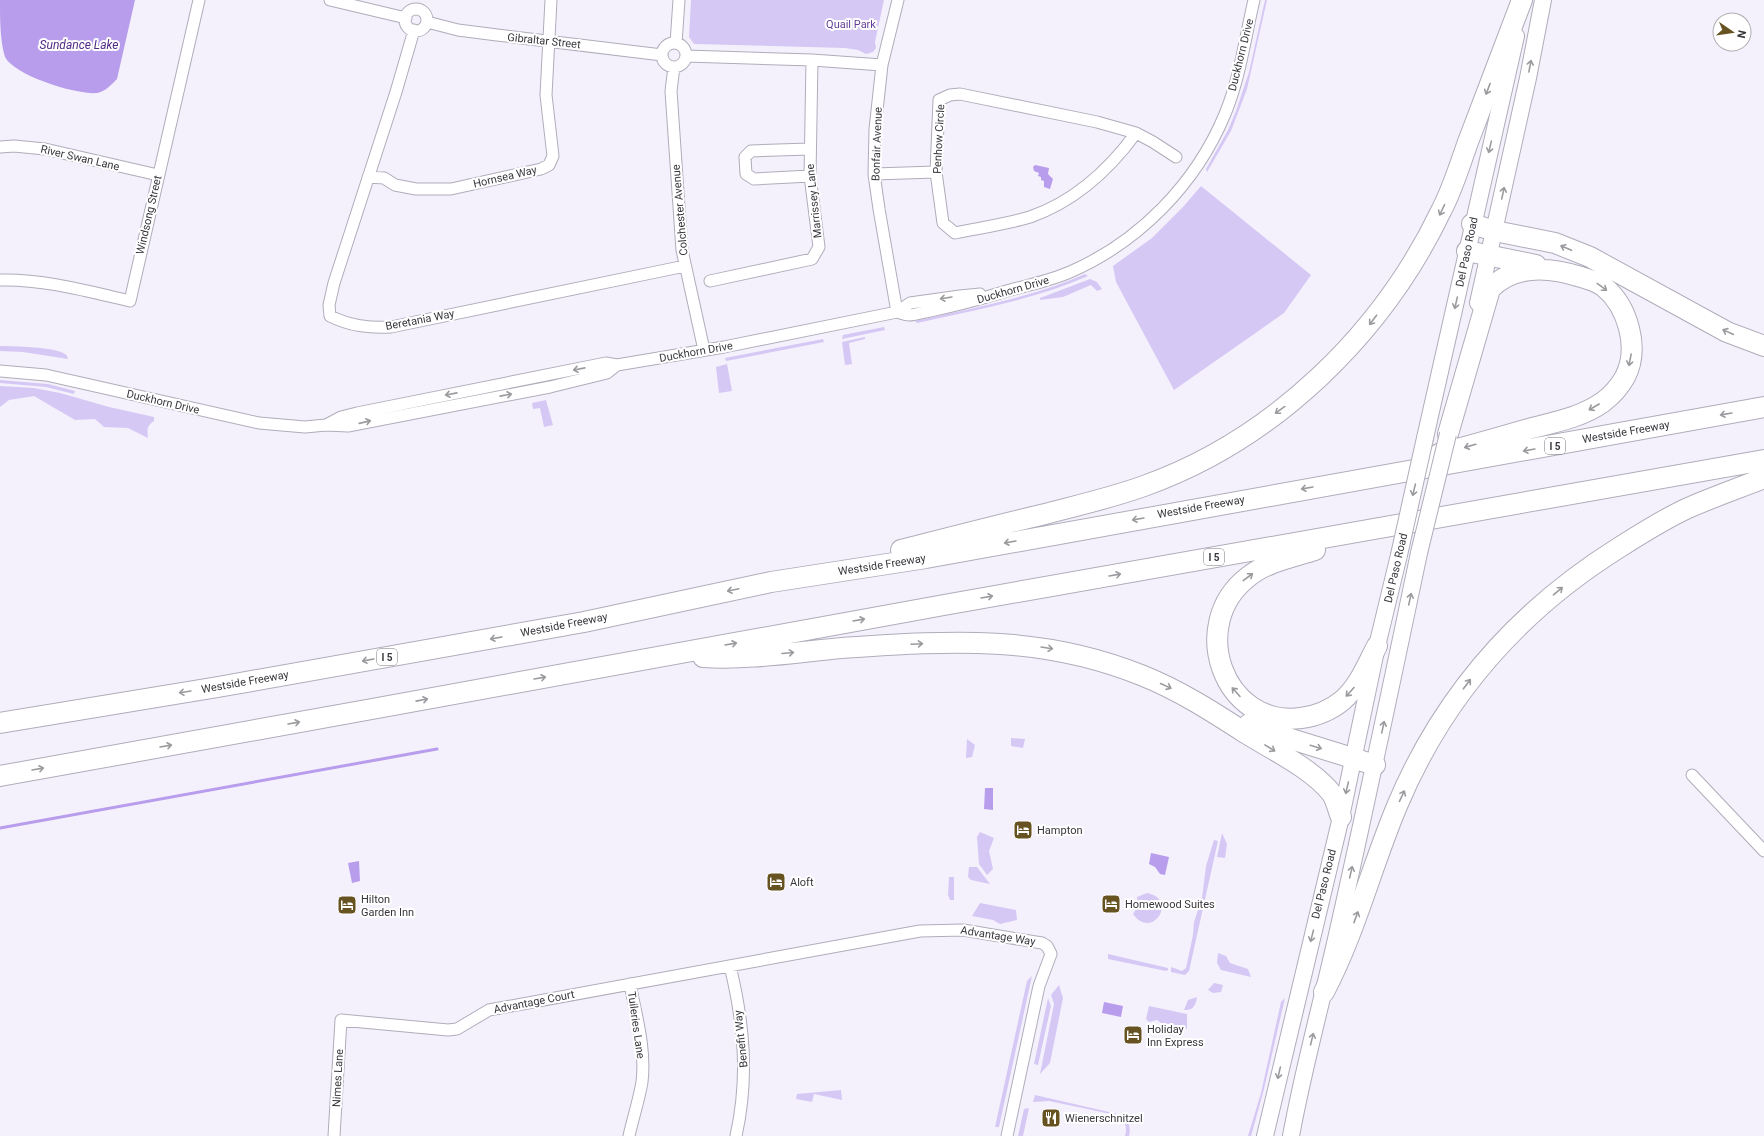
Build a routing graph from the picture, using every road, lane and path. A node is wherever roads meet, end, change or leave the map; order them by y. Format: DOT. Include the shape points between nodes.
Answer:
graph roads {
  1 [pos="199,0"];
  2 [pos="330,0"];
  3 [pos="551,0"];
  4 [pos="679,0"];
  5 [pos="898,0"];
  6 [pos="1254,0"];
  7 [pos="1523,0"];
  8 [pos="1543,0"];
  9 [pos="419,5"];
  10 [pos="406,18"];
  11 [pos="427,22"];
  12 [pos="414,30"];
  13 [pos="549,42"];
  14 [pos="676,43"];
  15 [pos="662,55"];
  16 [pos="686,56"];
  17 [pos="812,60"];
  18 [pos="882,65"];
  19 [pos="674,67"];
  20 [pos="1136,133"];
  21 [pos="0,147"];
  22 [pos="809,149"];
  23 [pos="1176,157"];
  24 [pos="936,172"];
  25 [pos="874,174"];
  26 [pos="158,175"];
  27 [pos="810,176"];
  28 [pos="368,177"];
  29 [pos="1472,224"];
  30 [pos="1495,231"];
  31 [pos="1468,251"];
  32 [pos="1489,257"];
  33 [pos="685,266"];
  34 [pos="1553,270"];
  35 [pos="0,280"];
  36 [pos="710,281"];
  37 [pos="897,312"];
  38 [pos="1764,346"];
  39 [pos="704,350"];
  40 [pos="0,371"];
  41 [pos="1764,407"];
  42 [pos="1448,434"];
  43 [pos="1764,460"];
  44 [pos="1764,478"];
  45 [pos="1345,481"];
  46 [pos="1380,528"];
  47 [pos="772,582"];
  48 [pos="1377,646"];
  49 [pos="665,656"];
  50 [pos="1201,705"];
  51 [pos="0,723"];
  52 [pos="1354,759"];
  53 [pos="1375,765"];
  54 [pos="1692,774"];
  55 [pos="0,776"];
  56 [pos="1341,816"];
  57 [pos="1764,851"];
  58 [pos="730,966"];
  59 [pos="630,984"];
  60 [pos="1324,992"];
  61 [pos="341,1020"];
  62 [pos="334,1136"];
  63 [pos="629,1136"];
  64 [pos="736,1136"];
  65 [pos="1007,1136"];
  66 [pos="1265,1136"];
  67 [pos="1290,1136"];
  1 -- 26 [label="street, Windsong Street"];
  2 -- 10 [label="street"];
  3 -- 13 [label="street, Hornsea Way"];
  4 -- 14 [label="street"];
  5 -- 18 [label="street, Bonfair Avenue"];
  6 -- 37 [label="street, Duckhorn Drive" via="1237,75 1225,113 1200,161 1167,204 1137,231 1099,258 1045,281 999,294 910,303"];
  7 -- 29 [label="main road, Del Paso Road, one-way"];
  7 -- 47 [label="highway, one-way" via="1443,208 1414,263 1366,328 1316,381 1288,404 1252,431 1216,453 1180,472 1144,486 1080,505"];
  30 -- 8 [label="main road, Del Paso Road, one-way"];
  9 -- 10 [label="street"];
  9 -- 11 [label="street"];
  10 -- 12 [label="street" via="408,26"];
  11 -- 12 [label="street" via="420,30"];
  11 -- 13 [label="street, Gibraltar Street" via="458,30"];
  12 -- 28 [label="street, Beretania Way"];
  13 -- 15 [label="street, Gibraltar Street"];
  13 -- 28 [label="street, Hornsea Way" via="546,95 553,156 549,165 541,169 437,190 409,188 395,185 384,178"];
  14 -- 15 [label="street" via="665,47"];
  14 -- 16 [label="street" via="683,47"];
  15 -- 19 [label="street" via="667,65"];
  16 -- 17 [label="street"];
  16 -- 19 [label="street" via="682,65"];
  17 -- 18 [label="street"];
  17 -- 22 [label="street, Marrissey Lane"];
  18 -- 25 [label="street, Bonfair Avenue" via="875,129"];
  19 -- 33 [label="street, Colchester Avenue" via="671,91"];
  20 -- 23 [label="street, Penhow Circle"];
  20 -- 24 [label="street, Penhow Circle" via="1097,122 960,94 950,95 939,100"];
  20 -- 24 [label="street, Penhow Circle" via="1119,157 1070,196 1030,217 955,233 942,223"];
  21 -- 26 [label="street, River Swan Lane" via="45,149"];
  22 -- 27 [label="street, Marrissey Lane"];
  22 -- 27 [label="street" via="751,150 745,157 746,174 754,179"];
  24 -- 25 [label="street"];
  25 -- 37 [label="street, Bonfair Avenue"];
  26 -- 35 [label="street, Windsong Street" via="130,300 62,285"];
  27 -- 36 [label="street, Marrissey Lane" via="819,247 812,259"];
  28 -- 33 [label="street, Beretania Way" via="329,305 330,316 343,322 373,328 391,327"];
  29 -- 30 [label="highway"];
  29 -- 31 [label="main road, Del Paso Road"];
  30 -- 32 [label="main road, Del Paso Road"];
  38 -- 30 [label="highway, one-way" via="1727,332 1590,257 1555,243"];
  31 -- 32 [label="highway"];
  31 -- 48 [label="main road, Del Paso Road, one-way, bridge"];
  32 -- 34 [label="highway"];
  32 -- 42 [label="main road, Del Paso Road"];
  33 -- 39 [label="street, Colchester Avenue"];
  34 -- 42 [label="highway" via="1540,269 1510,274 1499,279 1490,288"];
  34 -- 45 [label="highway, one-way" via="1602,285 1612,294 1624,316 1631,337 1630,363 1625,377 1612,393 1603,402 1578,415"];
  37 -- 39 [label="street, Duckhorn Drive"];
  39 -- 40 [label="street, Duckhorn Drive" via="617,365 606,363 357,413 341,417 326,425 305,427 258,423 46,375"];
  41 -- 45 [label="highway, Westside Freeway / I 5, one-way"];
  53 -- 42 [label="main road, Del Paso Road, one-way, bridge" via="1419,553"];
  43 -- 46 [label="highway, I 5"];
  60 -- 44 [label="highway, one-way" via="1339,962 1396,807 1414,768 1448,711 1488,658 1537,608 1596,562 1688,508"];
  45 -- 47 [label="highway, Westside Freeway / I 5, one-way" via="926,558"];
  48 -- 46 [label="highway, one-way" via="1359,680 1342,700 1309,717 1285,718 1259,710 1237,694 1223,672 1218,658 1216,636 1222,609 1248,576 1270,565"];
  49 -- 46 [label="highway, I 5, one-way"];
  47 -- 51 [label="highway, Westside Freeway / I 5, one-way" via="584,622"];
  48 -- 52 [label="main road, Del Paso Road"];
  49 -- 50 [label="highway, one-way" via="725,658 955,642 1020,644 1054,649 1109,663 1177,691"];
  55 -- 49 [label="highway, I 5, one-way"];
  50 -- 52 [label="highway, one-way" via="1275,734"];
  50 -- 56 [label="highway, one-way" via="1314,776 1333,795"];
  52 -- 53 [label="highway"];
  52 -- 56 [label="main road, Del Paso Road, one-way"];
  60 -- 53 [label="main road, Del Paso Road, one-way"];
  54 -- 57 [label="street"];
  56 -- 66 [label="main road, Del Paso Road, one-way"];
  58 -- 59 [label="street, Advantage Court"];
  58 -- 64 [label="street, Benefit Way" via="744,1056 743,1095"];
  58 -- 65 [label="street, Advantage Way" via="935,930 984,932 1047,946 1051,954 1039,986"];
  59 -- 61 [label="street, Advantage Court" via="488,1010 457,1028 448,1030"];
  59 -- 63 [label="street, Tuileries Lane" via="640,1038 642,1082"];
  67 -- 60 [label="main road, Del Paso Road, one-way"];
  61 -- 62 [label="street, Nimes Lane"];
}
